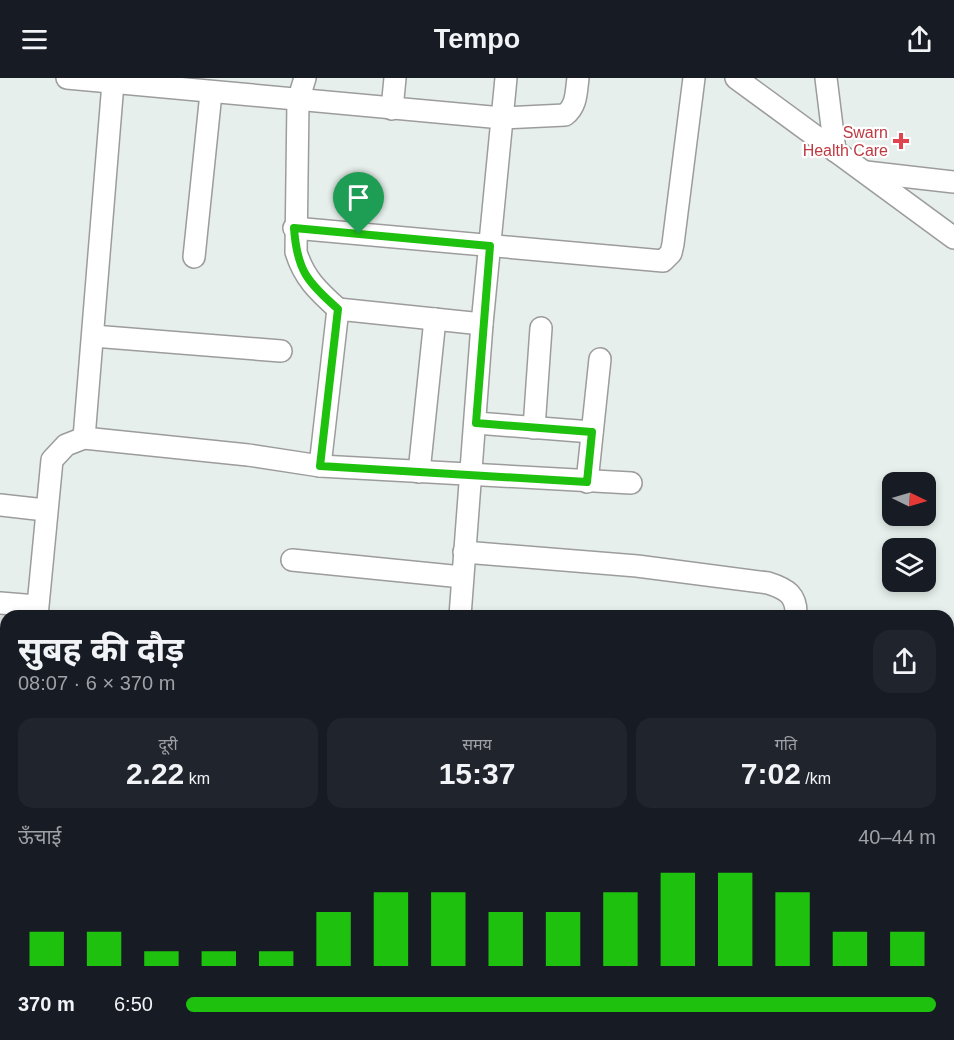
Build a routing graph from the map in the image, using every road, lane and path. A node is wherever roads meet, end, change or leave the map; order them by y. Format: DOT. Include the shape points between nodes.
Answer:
graph roads {
  1 [pos="67,78"];
  2 [pos="305,78"];
  3 [pos="395,78"];
  4 [pos="506,78"];
  5 [pos="578,78"];
  6 [pos="694,78"];
  7 [pos="736,78"];
  8 [pos="826,78"];
  9 [pos="113,83"];
  10 [pos="233,86"];
  11 [pos="210,93"];
  12 [pos="298,101"];
  13 [pos="392,109"];
  14 [pos="502,118"];
  15 [pos="836,151"];
  16 [pos="865,172"];
  17 [pos="954,182"];
  18 [pos="294,228"];
  19 [pos="954,237"];
  20 [pos="490,246"];
  21 [pos="194,257"];
  22 [pos="338,309"];
  23 [pos="435,319"];
  24 [pos="482,324"];
  25 [pos="541,328"];
  26 [pos="93,336"];
  27 [pos="281,351"];
  28 [pos="600,359"];
  29 [pos="476,423"];
  30 [pos="534,428"];
  31 [pos="592,432"];
  32 [pos="84,438"];
  33 [pos="320,466"];
  34 [pos="419,472"];
  35 [pos="472,475"];
  36 [pos="587,482"];
  37 [pos="631,483"];
  38 [pos="0,505"];
  39 [pos="45,510"];
  40 [pos="464,552"];
  41 [pos="292,560"];
  42 [pos="462,577"];
  43 [pos="0,603"];
  44 [pos="32,610"];
  45 [pos="37,610"];
  46 [pos="460,610"];
  47 [pos="795,610"];
  1 -- 9 [label="street"];
  2 -- 12 [label="street"];
  3 -- 13 [label="street"];
  4 -- 14 [label="street"];
  5 -- 14 [label="street" via="573,104 565,115"];
  6 -- 20 [label="street" via="674,244 663,261"];
  7 -- 15 [label="street"];
  8 -- 15 [label="street"];
  9 -- 11 [label="street"];
  9 -- 26 [label="street"];
  10 -- 11 [label="street"];
  10 -- 12 [label="street"];
  11 -- 21 [label="street"];
  12 -- 13 [label="street"];
  12 -- 18 [label="street"];
  13 -- 14 [label="street"];
  14 -- 20 [label="street"];
  15 -- 16 [label="street"];
  16 -- 17 [label="street"];
  16 -- 19 [label="street"];
  18 -- 20 [label="street"];
  18 -- 22 [label="street" via="302,271 310,284"];
  20 -- 24 [label="street"];
  22 -- 23 [label="street"];
  22 -- 33 [label="street"];
  23 -- 24 [label="street"];
  23 -- 34 [label="street"];
  24 -- 29 [label="street"];
  25 -- 30 [label="street"];
  26 -- 27 [label="street"];
  26 -- 32 [label="street"];
  28 -- 31 [label="street"];
  29 -- 30 [label="street"];
  29 -- 35 [label="street"];
  30 -- 31 [label="street"];
  31 -- 36 [label="street"];
  32 -- 33 [label="street"];
  32 -- 39 [label="street" via="66,446 52,460"];
  33 -- 34 [label="street"];
  34 -- 35 [label="street"];
  35 -- 36 [label="street"];
  35 -- 40 [label="street"];
  36 -- 37 [label="street"];
  38 -- 39 [label="street"];
  39 -- 45 [label="street"];
  40 -- 42 [label="street"];
  40 -- 47 [label="street" via="637,566 768,583 788,591"];
  41 -- 42 [label="street"];
  42 -- 46 [label="street"];
  43 -- 44 [label="street"];
}
